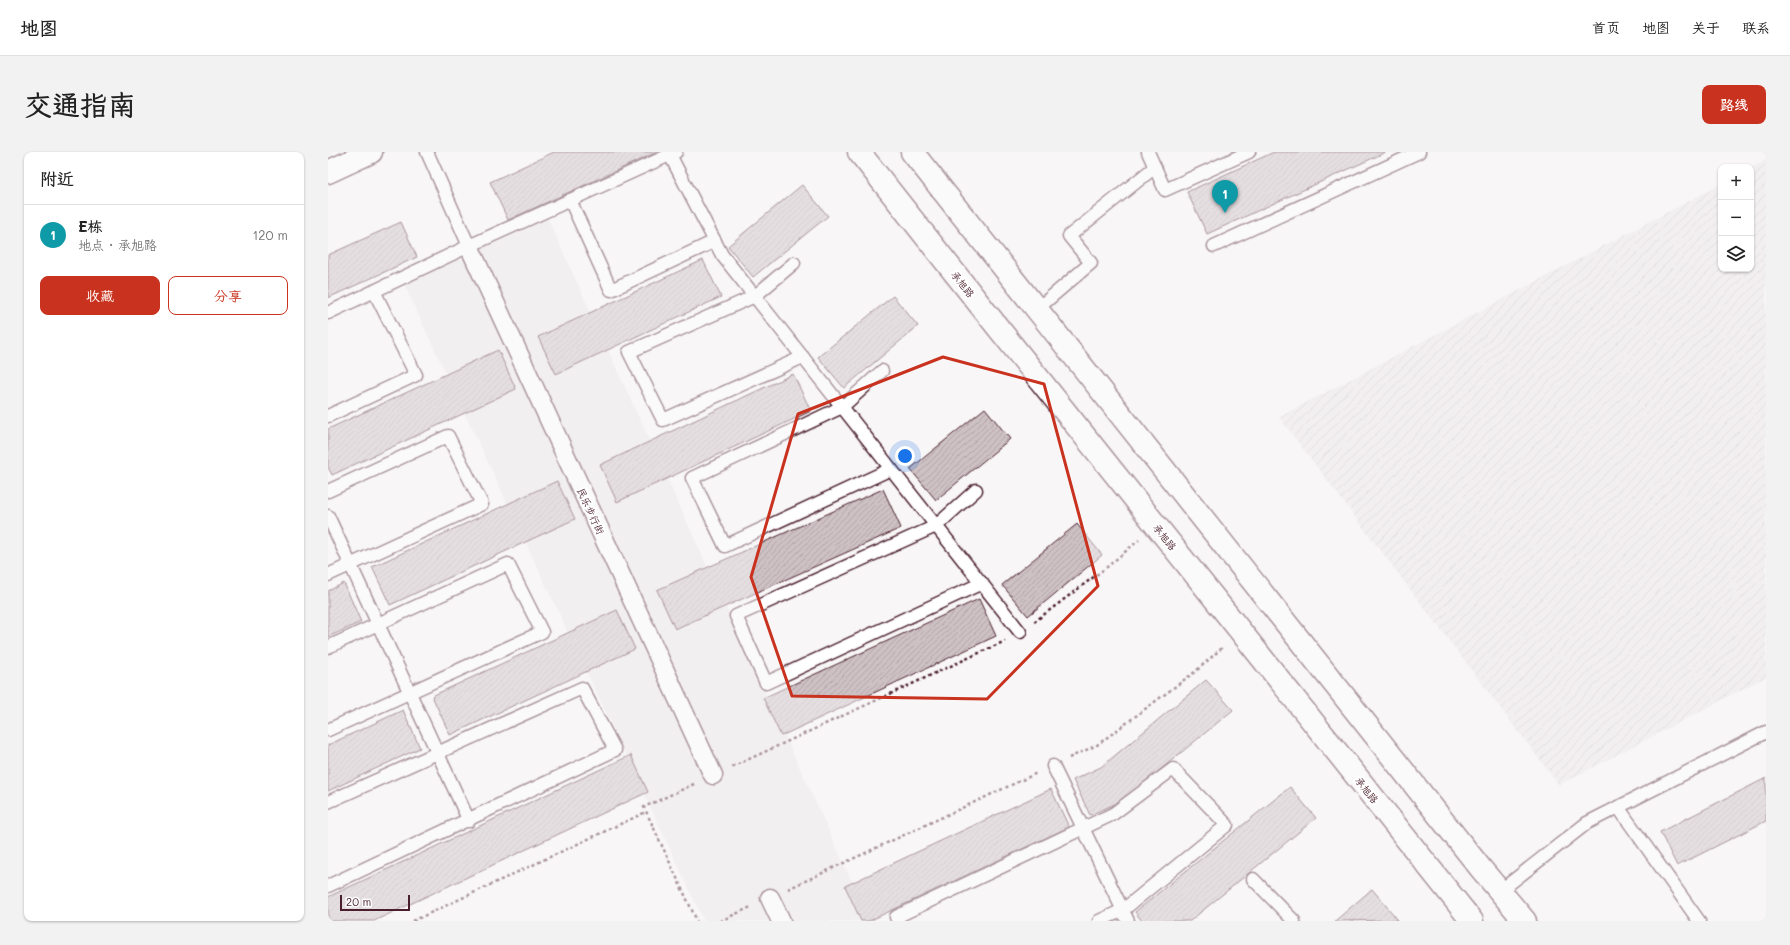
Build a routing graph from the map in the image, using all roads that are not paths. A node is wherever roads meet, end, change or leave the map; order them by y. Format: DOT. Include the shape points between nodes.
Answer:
graph roads {
  1 [pos="371,152"];
  2 [pos="427,152"];
  3 [pos="859,152"];
  4 [pos="912,152"];
  5 [pos="1148,152"];
  6 [pos="1249,152"];
  7 [pos="1419,152"];
  8 [pos="673,153"];
  9 [pos="1154,167"];
  10 [pos="328,172"];
  11 [pos="570,200"];
  12 [pos="715,241"];
  13 [pos="469,246"];
  14 [pos="1214,246"];
  15 [pos="794,263"];
  16 [pos="374,291"];
  17 [pos="755,296"];
  18 [pos="1037,309"];
  19 [pos="328,313"];
  20 [pos="803,357"];
  21 [pos="882,371"];
  22 [pos="842,407"];
  23 [pos="328,416"];
  24 [pos="891,469"];
  25 [pos="976,490"];
  26 [pos="328,491"];
  27 [pos="328,516"];
  28 [pos="936,526"];
  29 [pos="351,565"];
  30 [pos="328,575"];
  31 [pos="982,583"];
  32 [pos="378,624"];
  33 [pos="1020,632"];
  34 [pos="328,647"];
  35 [pos="410,693"];
  36 [pos="328,730"];
  37 [pos="1766,732"];
  38 [pos="437,752"];
  39 [pos="1053,766"];
  40 [pos="714,775"];
  41 [pos="328,802"];
  42 [pos="1618,807"];
  43 [pos="469,821"];
  44 [pos="1083,828"];
  45 [pos="1253,879"];
  46 [pos="328,886"];
  47 [pos="1500,891"];
  48 [pos="770,898"];
  49 [pos="1125,916"];
  50 [pos="781,921"];
  51 [pos="898,921"];
  52 [pos="1099,921"];
  53 [pos="1294,921"];
  54 [pos="1472,921"];
  55 [pos="1525,921"];
  56 [pos="1699,921"];
  1 -- 10 [label="main road"];
  2 -- 13 [label="lane"];
  3 -- 54 [label="main road, 承旭路"];
  4 -- 18 [label="main road"];
  5 -- 9 [label="lane"];
  6 -- 9 [label="lane" via="1165,190"];
  7 -- 14 [label="lane"];
  8 -- 11 [label="lane"];
  8 -- 12 [label="lane"];
  9 -- 18 [label="lane" via="1069,236 1091,263"];
  11 -- 12 [label="lane" via="611,290"];
  11 -- 13 [label="lane"];
  12 -- 17 [label="lane" via="722,255"];
  13 -- 16 [label="lane"];
  13 -- 40 [label="street, 民乐步行街"];
  15 -- 17 [label="lane"];
  16 -- 19 [label="lane"];
  16 -- 23 [label="lane" via="416,375"];
  17 -- 20 [label="lane"];
  17 -- 20 [label="lane" via="629,352 663,420"];
  18 -- 47 [label="main road"];
  20 -- 22 [label="lane"];
  21 -- 22 [label="lane"];
  22 -- 24 [label="lane"];
  22 -- 24 [label="lane" via="692,478 725,546"];
  24 -- 28 [label="lane"];
  25 -- 28 [label="lane"];
  26 -- 29 [label="lane" via="448,436 482,504"];
  27 -- 29 [label="lane"];
  28 -- 31 [label="lane"];
  28 -- 31 [label="lane" via="736,616 766,683"];
  29 -- 30 [label="lane"];
  29 -- 32 [label="lane"];
  31 -- 33 [label="lane"];
  32 -- 34 [label="lane"];
  32 -- 35 [label="lane"];
  32 -- 35 [label="lane" via="508,564 542,632"];
  35 -- 36 [label="lane"];
  35 -- 38 [label="lane"];
  37 -- 42 [label="lane"];
  38 -- 41 [label="lane"];
  38 -- 43 [label="lane"];
  38 -- 43 [label="lane" via="582,688 615,750"];
  39 -- 44 [label="lane"];
  42 -- 47 [label="lane" via="1587,823"];
  42 -- 56 [label="lane"];
  43 -- 46 [label="lane"];
  44 -- 49 [label="lane"];
  44 -- 49 [label="lane" via="1113,814 1173,769 1227,825"];
  44 -- 51 [label="lane" via="896,917"];
  45 -- 53 [label="lane"];
  47 -- 55 [label="main road"];
  48 -- 50 [label="street"];
  49 -- 52 [label="lane"];
}
